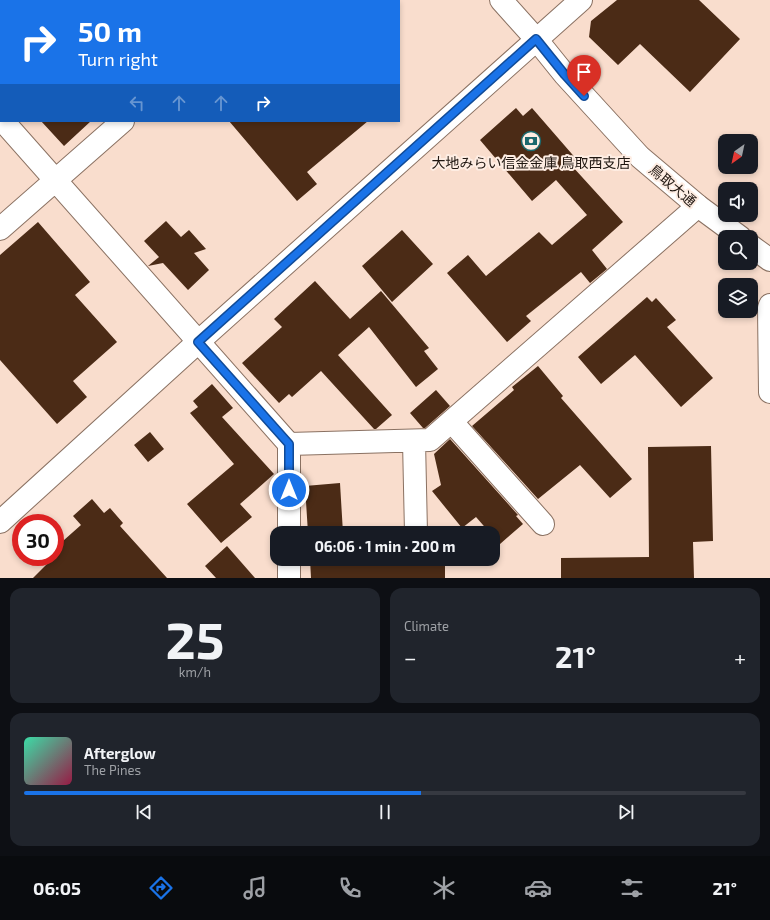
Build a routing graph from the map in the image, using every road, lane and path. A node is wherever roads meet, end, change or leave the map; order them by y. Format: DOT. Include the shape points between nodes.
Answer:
graph roads {
  1 [pos="501,0"];
  2 [pos="581,0"];
  3 [pos="536,39"];
  4 [pos="4,122"];
  5 [pos="122,122"];
  6 [pos="56,180"];
  7 [pos="698,206"];
  8 [pos="0,229"];
  9 [pos="731,230"];
  10 [pos="758,251"];
  11 [pos="770,260"];
  12 [pos="770,305"];
  13 [pos="198,342"];
  14 [pos="770,392"];
  15 [pos="452,422"];
  16 [pos="414,441"];
  17 [pos="289,444"];
  18 [pos="0,522"];
  19 [pos="543,524"];
  20 [pos="289,526"];
  21 [pos="416,526"];
  22 [pos="289,566"];
  23 [pos="289,578"];
  1 -- 3 [label="main road, 鳥取大通"];
  2 -- 3 [label="main road"];
  3 -- 7 [label="main road, 鳥取大通" via="565,75 640,157"];
  3 -- 13 [label="main road"];
  4 -- 6 [label="main road"];
  5 -- 6 [label="main road"];
  6 -- 8 [label="main road"];
  6 -- 13 [label="main road"];
  7 -- 9 [label="main road, 鳥取大通"];
  7 -- 15 [label="main road"];
  10 -- 11 [label="main road"];
  12 -- 14 [label="main road"];
  13 -- 17 [label="main road"];
  13 -- 18 [label="main road"];
  15 -- 16 [label="main road" via="430,440"];
  15 -- 19 [label="main road"];
  16 -- 17 [label="main road"];
  16 -- 21 [label="main road"];
  17 -- 20 [label="main road"];
  22 -- 23 [label="main road"];
}
